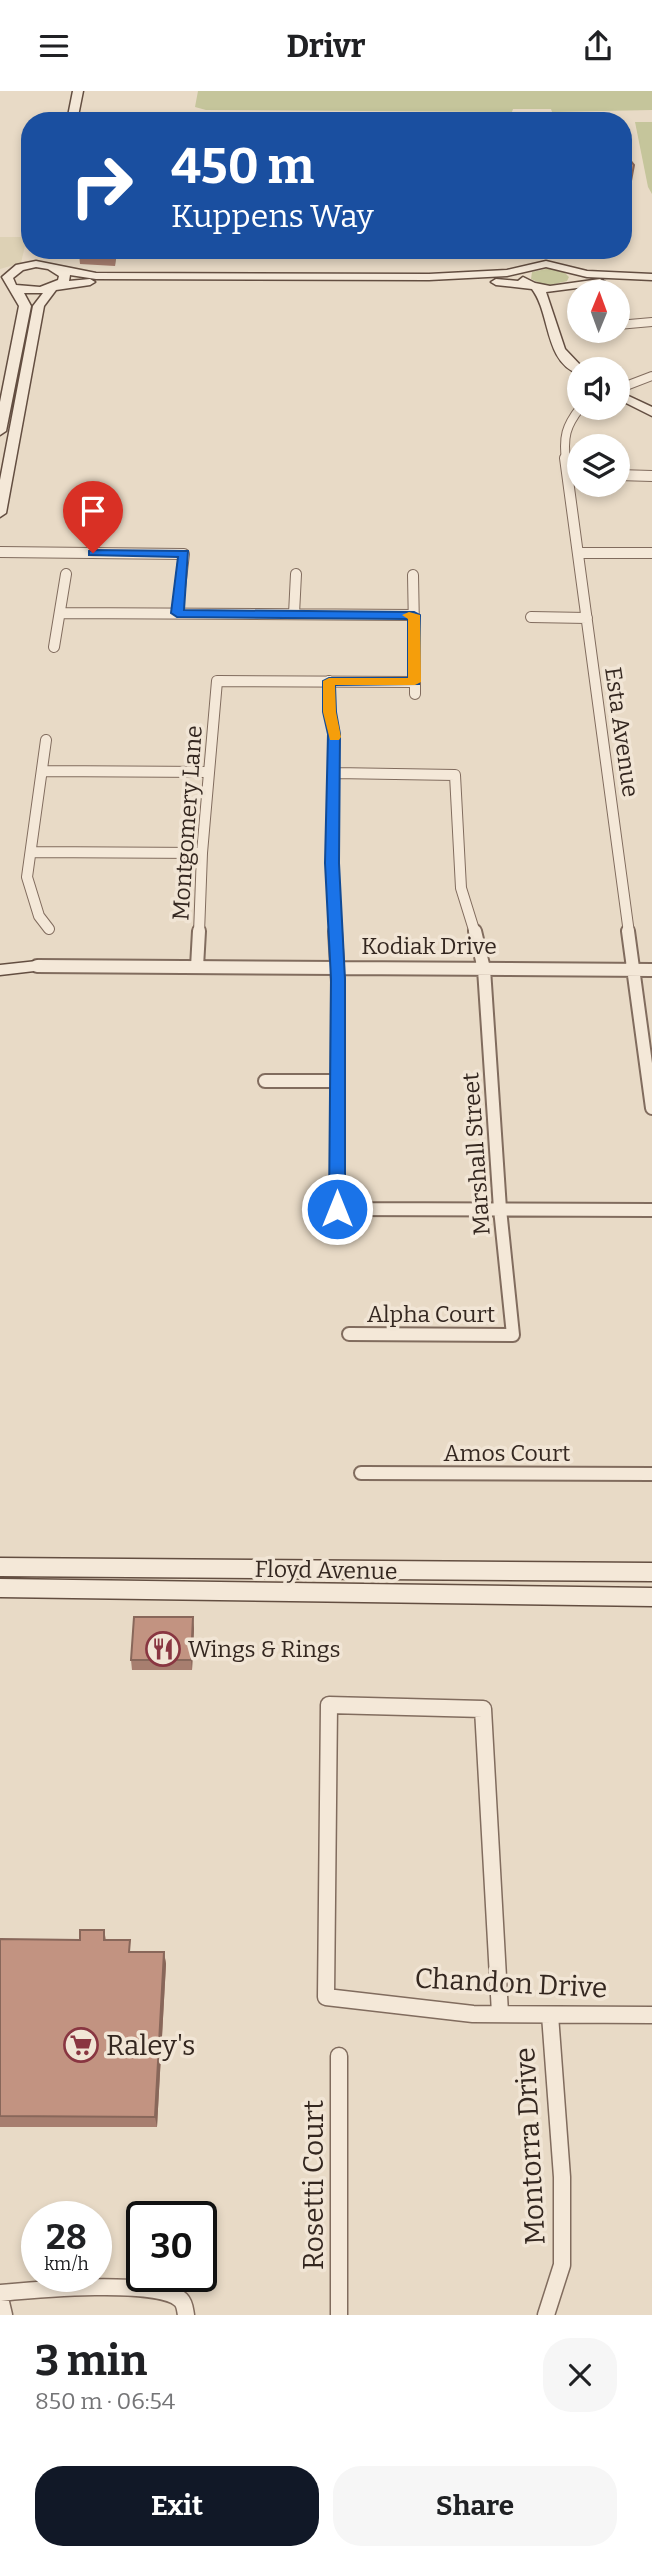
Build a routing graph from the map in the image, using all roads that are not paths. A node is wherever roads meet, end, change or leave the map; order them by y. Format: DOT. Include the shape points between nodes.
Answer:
graph roads {
  1 [pos="78,91"];
  2 [pos="74,112"];
  3 [pos="32,259"];
  4 [pos="53,259"];
  5 [pos="19,268"];
  6 [pos="527,268"];
  7 [pos="59,269"];
  8 [pos="571,270"];
  9 [pos="0,272"];
  10 [pos="652,277"];
  11 [pos="573,280"];
  12 [pos="652,283"];
  13 [pos="630,284"];
  14 [pos="8,285"];
  15 [pos="533,286"];
  16 [pos="567,286"];
  17 [pos="55,287"];
  18 [pos="567,287"];
  19 [pos="552,317"];
  20 [pos="652,322"];
  21 [pos="630,324"];
  22 [pos="567,358"];
  23 [pos="652,376"];
  24 [pos="630,386"];
  25 [pos="630,398"];
  26 [pos="652,412"];
  27 [pos="571,420"];
  28 [pos="0,431"];
  29 [pos="630,475"];
  30 [pos="652,475"];
  31 [pos="0,513"];
  32 [pos="0,552"];
  33 [pos="578,553"];
  34 [pos="652,553"];
  35 [pos="184,554"];
  36 [pos="66,574"];
  37 [pos="296,574"];
  38 [pos="413,575"];
  39 [pos="60,613"];
  40 [pos="177,613"];
  41 [pos="294,614"];
  42 [pos="414,615"];
  43 [pos="531,617"];
  44 [pos="587,618"];
  45 [pos="54,647"];
  46 [pos="217,681"];
  47 [pos="329,681"];
  48 [pos="415,682"];
  49 [pos="415,694"];
  50 [pos="46,740"];
  51 [pos="43,771"];
  52 [pos="209,772"];
  53 [pos="335,773"];
  54 [pos="31,852"];
  55 [pos="202,853"];
  56 [pos="49,929"];
  57 [pos="0,963"];
  58 [pos="37,966"];
  59 [pos="197,967"];
  60 [pos="338,968"];
  61 [pos="484,969"];
  62 [pos="635,969"];
  63 [pos="0,970"];
  64 [pos="652,970"];
  65 [pos="265,1081"];
  66 [pos="337,1081"];
  67 [pos="652,1108"];
  68 [pos="500,1209"];
  69 [pos="652,1210"];
  70 [pos="349,1334"];
  71 [pos="513,1335"];
  72 [pos="361,1473"];
  73 [pos="652,1474"];
  74 [pos="368,1570"];
  75 [pos="652,1572"];
  76 [pos="1,1581"];
  77 [pos="220,1593"];
  78 [pos="652,1597"];
  79 [pos="500,2013"];
  80 [pos="550,2015"];
  81 [pos="652,2015"];
  82 [pos="339,2056"];
  83 [pos="0,2296"];
  84 [pos="186,2310"];
  85 [pos="4,2315"];
  86 [pos="339,2315"];
  87 [pos="546,2315"];
  1 -- 2 [label="main road"];
  3 -- 5 [label="main road"];
  4 -- 7 [label="main road"];
  5 -- 7 [label="main road" via="41,265"];
  5 -- 9 [label="main road"];
  5 -- 14 [label="main road" via="8,275"];
  6 -- 7 [label="main road" via="489,275 322,278 90,276"];
  6 -- 8 [label="main road" via="546,264"];
  6 -- 15 [label="main road" via="521,277"];
  7 -- 17 [label="main road" via="65,278"];
  8 -- 10 [label="main road"];
  8 -- 11 [label="main road"];
  12 -- 13 [label="main road"];
  14 -- 17 [label="main road" via="32,291"];
  14 -- 28 [label="main road" via="23,298 24,310"];
  15 -- 16 [label="main road"];
  15 -- 17 [label="main road" via="509,282 93,282"];
  15 -- 19 [label="main road" via="544,297"];
  17 -- 31 [label="main road" via="39,306"];
  18 -- 19 [label="main road" via="555,298"];
  19 -- 22 [label="main road" via="557,344"];
  20 -- 21 [label="street"];
  23 -- 24 [label="street"];
  25 -- 26 [label="main road"];
  27 -- 33 [label="street, Esta Avenue" via="563,440"];
  29 -- 30 [label="street"];
  32 -- 35 [label="street"];
  33 -- 34 [label="street"];
  33 -- 44 [label="street, Esta Avenue"];
  35 -- 40 [label="street"];
  36 -- 39 [label="street"];
  37 -- 41 [label="street"];
  38 -- 42 [label="street"];
  39 -- 40 [label="street"];
  39 -- 45 [label="street"];
  40 -- 41 [label="street"];
  41 -- 42 [label="street"];
  42 -- 48 [label="street"];
  43 -- 44 [label="street"];
  44 -- 62 [label="street, Esta Avenue"];
  46 -- 47 [label="street"];
  46 -- 52 [label="street, Montgomery Lane"];
  47 -- 48 [label="street"];
  47 -- 53 [label="street"];
  48 -- 49 [label="street"];
  50 -- 51 [label="street"];
  51 -- 52 [label="street"];
  51 -- 54 [label="street"];
  52 -- 55 [label="street, Montgomery Lane"];
  53 -- 60 [label="street" via="332,863"];
  53 -- 61 [label="street, Marshall Street" via="455,775 461,888"];
  54 -- 55 [label="street"];
  54 -- 56 [label="street" via="27,877 31,897"];
  55 -- 59 [label="street, Montgomery Lane"];
  57 -- 58 [label="main road, Kodiak Drive"];
  58 -- 59 [label="street, Kodiak Drive"];
  58 -- 63 [label="main road, Kodiak Drive"];
  59 -- 60 [label="street, Kodiak Drive"];
  60 -- 61 [label="street, Kodiak Drive"];
  60 -- 66 [label="street"];
  61 -- 62 [label="street, Kodiak Drive"];
  61 -- 68 [label="street, Marshall Street"];
  62 -- 64 [label="street, Kodiak Drive"];
  62 -- 67 [label="street, Esta Avenue"];
  65 -- 66 [label="street"];
  66 -- 68 [label="street" via="337,1209"];
  68 -- 69 [label="street"];
  68 -- 71 [label="street, Marshall Street"];
  70 -- 71 [label="street, Alpha Court"];
  72 -- 73 [label="street, Amos Court"];
  74 -- 75 [label="main road, Floyd Avenue"];
  74 -- 76 [label="main road, Floyd Avenue" via="114,1568 113,1582"];
  74 -- 77 [label="main road" via="360,1580 221,1579"];
  76 -- 77 [label="main road, Floyd Avenue"];
  77 -- 78 [label="main road, Floyd Avenue"];
  79 -- 79 [label="street, Chandon Drive" via="450,2012 326,1997 329,1705 483,1709"];
  79 -- 80 [label="street, Chandon Drive"];
  80 -- 81 [label="street, Chandon Drive"];
  80 -- 87 [label="street, Montorra Drive" via="562,2177 562,2265"];
  82 -- 86 [label="street, Rosetti Court"];
  83 -- 84 [label="street" via="104,2288 160,2291 177,2297"];
  83 -- 85 [label="street"];
}
